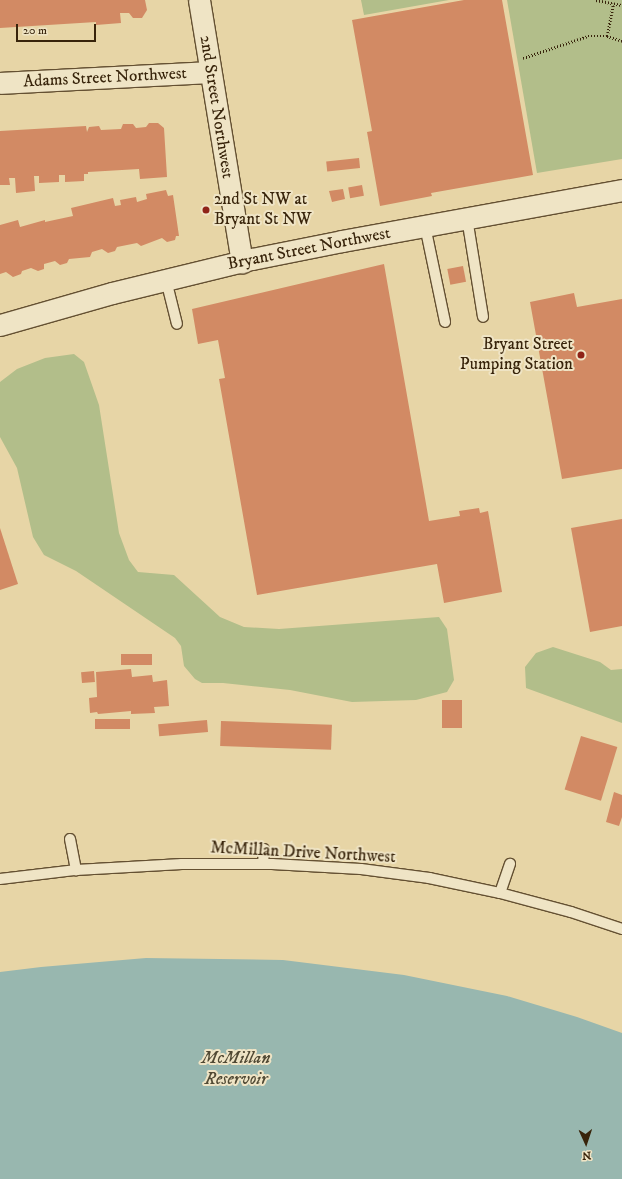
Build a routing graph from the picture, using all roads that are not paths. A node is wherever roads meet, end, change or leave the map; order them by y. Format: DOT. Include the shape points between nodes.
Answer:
graph roads {
  1 [pos="200,0"];
  2 [pos="210,72"];
  3 [pos="0,83"];
  4 [pos="622,190"];
  5 [pos="467,218"];
  6 [pos="425,226"];
  7 [pos="242,262"];
  8 [pos="166,280"];
  9 [pos="483,317"];
  10 [pos="445,322"];
  11 [pos="177,324"];
  12 [pos="0,325"];
  13 [pos="70,839"];
  14 [pos="264,850"];
  15 [pos="263,864"];
  16 [pos="510,864"];
  17 [pos="76,870"];
  18 [pos="0,879"];
  19 [pos="500,893"];
  20 [pos="622,929"];
  1 -- 2 [label="street, 2nd Street Northwest"];
  2 -- 3 [label="street, Adams Street Northwest"];
  2 -- 7 [label="street, 2nd Street Northwest"];
  4 -- 5 [label="street, Bryant Street Northwest"];
  5 -- 6 [label="street, Bryant Street Northwest"];
  5 -- 9 [label="lane"];
  6 -- 7 [label="street, Bryant Street Northwest"];
  6 -- 10 [label="lane"];
  7 -- 8 [label="street, Bryant Street Northwest"];
  8 -- 11 [label="lane"];
  8 -- 12 [label="street, Bryant Street Northwest"];
  13 -- 17 [label="lane"];
  14 -- 15 [label="lane"];
  15 -- 17 [label="lane, McMillan Drive Northwest" via="167,864"];
  15 -- 19 [label="lane, McMillan Drive Northwest" via="361,869"];
  16 -- 19 [label="lane"];
  17 -- 18 [label="lane, McMillan Drive Northwest"];
  19 -- 20 [label="lane, McMillan Drive Northwest"];
}
